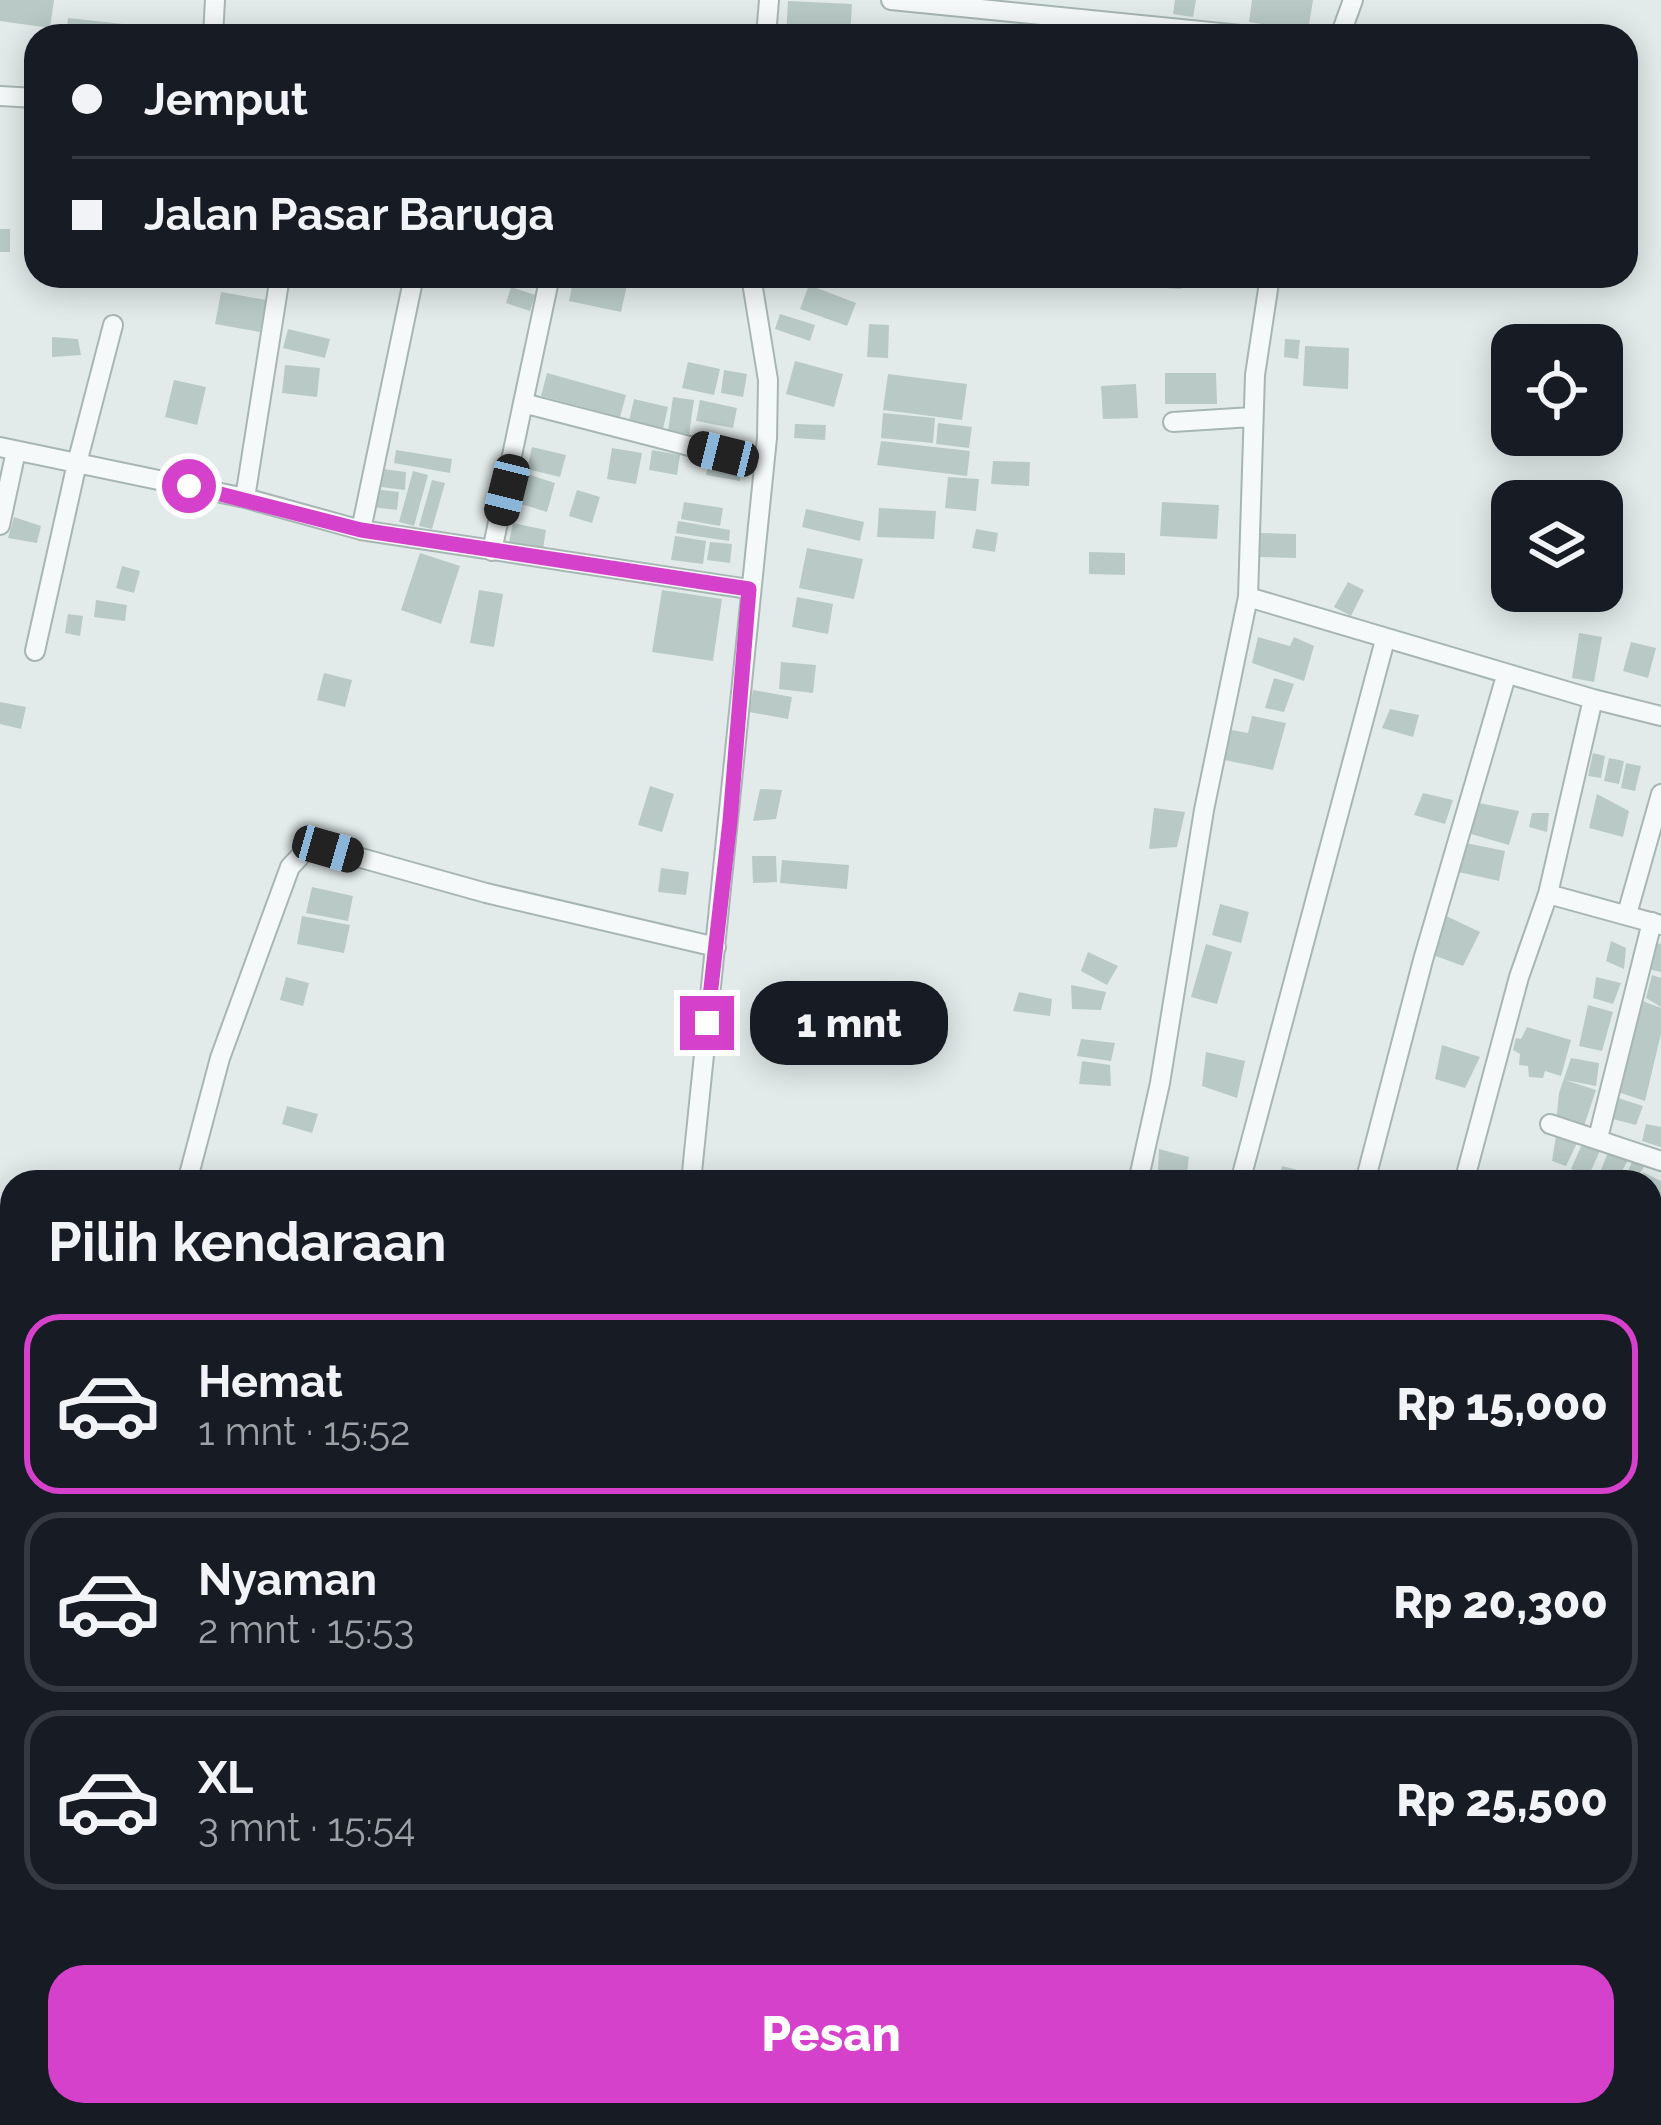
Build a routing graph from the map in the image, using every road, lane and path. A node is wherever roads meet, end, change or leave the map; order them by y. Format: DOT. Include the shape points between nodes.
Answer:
graph roads {
  1 [pos="891,0"];
  2 [pos="1131,24"];
  3 [pos="278,288"];
  4 [pos="411,288"];
  5 [pos="547,288"];
  6 [pos="754,288"];
  7 [pos="1268,288"];
  8 [pos="113,325"];
  9 [pos="523,403"];
  10 [pos="1252,417"];
  11 [pos="1174,422"];
  12 [pos="8,449"];
  13 [pos="77,463"];
  14 [pos="763,465"];
  15 [pos="245,498"];
  16 [pos="0,525"];
  17 [pos="361,530"];
  18 [pos="492,551"];
  19 [pos="749,589"];
  20 [pos="1248,597"];
  21 [pos="1384,640"];
  22 [pos="35,651"];
  23 [pos="1506,676"];
  24 [pos="1593,699"];
  25 [pos="1661,716"];
  26 [pos="1661,794"];
  27 [pos="1548,893"];
  28 [pos="1627,914"];
  29 [pos="1657,923"];
  30 [pos="716,947"];
  31 [pos="1550,1124"];
  32 [pos="1598,1138"];
  33 [pos="1661,1161"];
  34 [pos="190,1170"];
  35 [pos="693,1170"];
  36 [pos="1141,1170"];
  37 [pos="1243,1170"];
  38 [pos="1368,1170"];
  39 [pos="1467,1170"];
  1 -- 2 [label="street"];
  3 -- 15 [label="street"];
  4 -- 17 [label="street"];
  5 -- 9 [label="street"];
  6 -- 14 [label="street" via="768,380"];
  7 -- 10 [label="street"];
  8 -- 13 [label="street"];
  9 -- 14 [label="street"];
  9 -- 18 [label="street"];
  10 -- 11 [label="street"];
  10 -- 20 [label="street"];
  12 -- 13 [label="street"];
  12 -- 16 [label="street"];
  13 -- 15 [label="street"];
  13 -- 22 [label="street"];
  14 -- 19 [label="street"];
  15 -- 17 [label="street"];
  17 -- 18 [label="street"];
  18 -- 19 [label="street"];
  19 -- 30 [label="street"];
  20 -- 21 [label="street"];
  20 -- 36 [label="street"];
  21 -- 23 [label="street"];
  21 -- 37 [label="street"];
  23 -- 24 [label="street"];
  23 -- 38 [label="street"];
  24 -- 25 [label="street"];
  24 -- 27 [label="street"];
  26 -- 28 [label="street"];
  27 -- 28 [label="street"];
  27 -- 39 [label="street"];
  28 -- 29 [label="street"];
  29 -- 32 [label="street"];
  30 -- 34 [label="street" via="328,849 305,851 290,867 220,1058"];
  30 -- 35 [label="street"];
  31 -- 32 [label="street"];
  32 -- 33 [label="street"];
}
